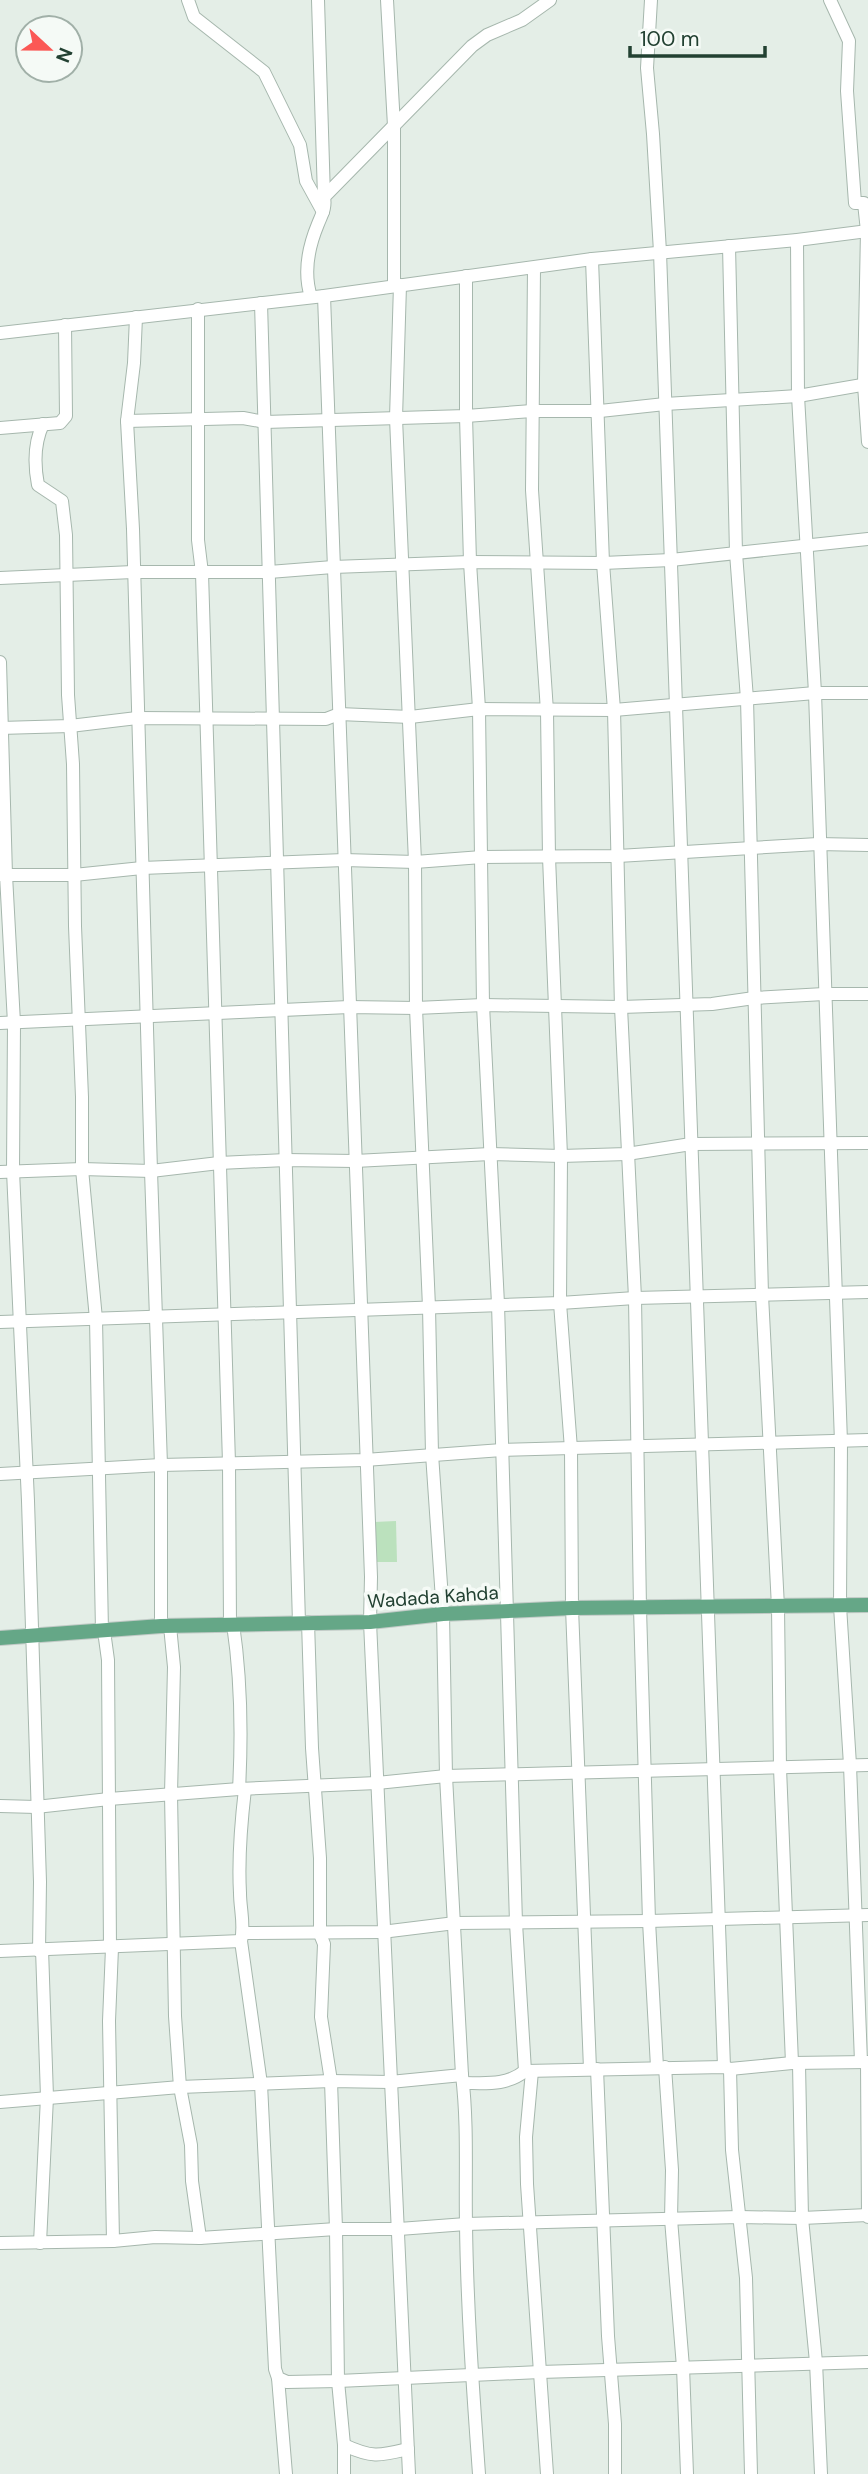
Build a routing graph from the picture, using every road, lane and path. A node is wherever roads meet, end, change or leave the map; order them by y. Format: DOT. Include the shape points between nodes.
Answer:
graph roads {
  1 [pos="188,0"];
  2 [pos="318,0"];
  3 [pos="387,0"];
  4 [pos="550,0"];
  5 [pos="651,0"];
  6 [pos="830,0"];
  7 [pos="394,126"];
  8 [pos="324,197"];
  9 [pos="323,212"];
  10 [pos="867,231"];
  11 [pos="797,240"];
  12 [pos="729,246"];
  13 [pos="660,252"];
  14 [pos="592,259"];
  15 [pos="534,268"];
  16 [pos="466,276"];
  17 [pos="397,285"];
  18 [pos="317,296"];
  19 [pos="261,303"];
  20 [pos="198,309"];
  21 [pos="136,317"];
  22 [pos="65,325"];
  23 [pos="0,333"];
  24 [pos="866,385"];
  25 [pos="798,396"];
  26 [pos="732,401"];
  27 [pos="665,404"];
  28 [pos="532,411"];
  29 [pos="600,411"];
  30 [pos="466,416"];
  31 [pos="396,418"];
  32 [pos="328,419"];
  33 [pos="127,421"];
  34 [pos="197,421"];
  35 [pos="265,422"];
  36 [pos="43,424"];
  37 [pos="0,428"];
  38 [pos="868,442"];
  39 [pos="868,539"];
  40 [pos="807,544"];
  41 [pos="736,553"];
  42 [pos="670,560"];
  43 [pos="470,562"];
  44 [pos="539,562"];
  45 [pos="603,563"];
  46 [pos="401,564"];
  47 [pos="333,566"];
  48 [pos="133,572"];
  49 [pos="269,572"];
  50 [pos="202,573"];
  51 [pos="65,575"];
  52 [pos="0,578"];
  53 [pos="0,662"];
  54 [pos="815,693"];
  55 [pos="868,693"];
  56 [pos="747,699"];
  57 [pos="676,706"];
  58 [pos="479,709"];
  59 [pos="614,710"];
  60 [pos="547,711"];
  61 [pos="339,714"];
  62 [pos="410,716"];
  63 [pos="137,718"];
  64 [pos="206,718"];
  65 [pos="273,718"];
  66 [pos="70,726"];
  67 [pos="1,729"];
  68 [pos="818,844"];
  69 [pos="868,845"];
  70 [pos="751,848"];
  71 [pos="681,853"];
  72 [pos="618,856"];
  73 [pos="482,857"];
  74 [pos="549,857"];
  75 [pos="344,860"];
  76 [pos="415,862"];
  77 [pos="277,864"];
  78 [pos="210,867"];
  79 [pos="142,868"];
  80 [pos="3,875"];
  81 [pos="74,875"];
  82 [pos="824,994"];
  83 [pos="868,994"];
  84 [pos="754,998"];
  85 [pos="482,1004"];
  86 [pos="686,1004"];
  87 [pos="554,1006"];
  88 [pos="349,1007"];
  89 [pos="621,1007"];
  90 [pos="415,1008"];
  91 [pos="281,1010"];
  92 [pos="215,1013"];
  93 [pos="148,1017"];
  94 [pos="80,1020"];
  95 [pos="15,1023"];
  96 [pos="0,1024"];
  97 [pos="868,1143"];
  98 [pos="691,1144"];
  99 [pos="759,1144"];
  100 [pos="830,1144"];
  101 [pos="490,1154"];
  102 [pos="627,1154"];
  103 [pos="421,1156"];
  104 [pos="561,1156"];
  105 [pos="286,1160"];
  106 [pos="355,1161"];
  107 [pos="219,1163"];
  108 [pos="82,1169"];
  109 [pos="151,1171"];
  110 [pos="6,1172"];
  111 [pos="868,1292"];
  112 [pos="835,1293"];
  113 [pos="762,1295"];
  114 [pos="696,1297"];
  115 [pos="635,1298"];
  116 [pos="560,1303"];
  117 [pos="498,1304"];
  118 [pos="429,1307"];
  119 [pos="360,1310"];
  120 [pos="290,1313"];
  121 [pos="223,1315"];
  122 [pos="156,1316"];
  123 [pos="96,1319"];
  124 [pos="0,1322"];
  125 [pos="19,1322"];
  126 [pos="868,1440"];
  127 [pos="841,1442"];
  128 [pos="770,1444"];
  129 [pos="702,1446"];
  130 [pos="638,1447"];
  131 [pos="571,1448"];
  132 [pos="502,1450"];
  133 [pos="432,1454"];
  134 [pos="366,1460"];
  135 [pos="229,1463"];
  136 [pos="294,1463"];
  137 [pos="161,1465"];
  138 [pos="100,1468"];
  139 [pos="0,1474"];
  140 [pos="27,1474"];
  141 [pos="868,1605"];
  142 [pos="840,1606"];
  143 [pos="778,1607"];
  144 [pos="572,1608"];
  145 [pos="640,1608"];
  146 [pos="707,1608"];
  147 [pos="506,1612"];
  148 [pos="443,1614"];
  149 [pos="304,1622"];
  150 [pos="370,1622"];
  151 [pos="231,1624"];
  152 [pos="166,1626"];
  153 [pos="103,1631"];
  154 [pos="31,1637"];
  155 [pos="0,1638"];
  156 [pos="850,1765"];
  157 [pos="868,1765"];
  158 [pos="779,1768"];
  159 [pos="712,1770"];
  160 [pos="645,1772"];
  161 [pos="578,1773"];
  162 [pos="511,1775"];
  163 [pos="446,1776"];
  164 [pos="377,1783"];
  165 [pos="315,1785"];
  166 [pos="242,1789"];
  167 [pos="171,1794"];
  168 [pos="109,1799"];
  169 [pos="0,1805"];
  170 [pos="36,1807"];
  171 [pos="862,1915"];
  172 [pos="785,1917"];
  173 [pos="718,1919"];
  174 [pos="649,1922"];
  175 [pos="455,1923"];
  176 [pos="516,1923"];
  177 [pos="582,1923"];
  178 [pos="382,1932"];
  179 [pos="320,1934"];
  180 [pos="242,1937"];
  181 [pos="173,1945"];
  182 [pos="111,1948"];
  183 [pos="40,1950"];
  184 [pos="0,1951"];
  185 [pos="865,2062"];
  186 [pos="796,2064"];
  187 [pos="661,2067"];
  188 [pos="727,2068"];
  189 [pos="593,2069"];
  190 [pos="528,2071"];
  191 [pos="462,2079"];
  192 [pos="331,2081"];
  193 [pos="390,2082"];
  194 [pos="261,2084"];
  195 [pos="180,2087"];
  196 [pos="111,2092"];
  197 [pos="47,2097"];
  198 [pos="0,2102"];
  199 [pos="868,2215"];
  200 [pos="739,2217"];
  201 [pos="802,2218"];
  202 [pos="671,2219"];
  203 [pos="603,2221"];
  204 [pos="531,2222"];
  205 [pos="466,2224"];
  206 [pos="336,2229"];
  207 [pos="399,2229"];
  208 [pos="268,2232"];
  209 [pos="200,2238"];
  210 [pos="113,2241"];
  211 [pos="0,2243"];
  212 [pos="40,2243"];
  213 [pos="816,2362"];
  214 [pos="868,2362"];
  215 [pos="748,2365"];
  216 [pos="683,2367"];
  217 [pos="611,2371"];
  218 [pos="540,2372"];
  219 [pos="471,2374"];
  220 [pos="278,2378"];
  221 [pos="406,2378"];
  222 [pos="338,2381"];
  223 [pos="344,2445"];
  224 [pos="408,2449"];
  225 [pos="286,2474"];
  226 [pos="344,2474"];
  227 [pos="409,2474"];
  228 [pos="479,2474"];
  229 [pos="547,2474"];
  230 [pos="615,2474"];
  231 [pos="687,2474"];
  232 [pos="751,2474"];
  233 [pos="821,2474"];
  1 -- 9 [label="street" via="194,17 264,72 300,145 306,181"];
  2 -- 8 [label="street"];
  3 -- 7 [label="street"];
  4 -- 7 [label="street" via="472,46"];
  5 -- 13 [label="street" via="647,68"];
  6 -- 10 [label="street" via="849,41 847,91 855,202 864,203"];
  7 -- 8 [label="street"];
  7 -- 17 [label="street"];
  8 -- 9 [label="street"];
  9 -- 18 [label="street" via="309,247 307,285"];
  10 -- 11 [label="street"];
  10 -- 24 [label="street"];
  11 -- 12 [label="street"];
  11 -- 25 [label="street"];
  12 -- 13 [label="street"];
  12 -- 26 [label="street"];
  13 -- 14 [label="street"];
  13 -- 27 [label="street"];
  14 -- 15 [label="street"];
  14 -- 29 [label="street"];
  15 -- 16 [label="street"];
  15 -- 28 [label="street"];
  16 -- 17 [label="street"];
  16 -- 30 [label="street"];
  17 -- 18 [label="street"];
  17 -- 31 [label="street"];
  18 -- 19 [label="street"];
  18 -- 32 [label="street"];
  19 -- 20 [label="street"];
  19 -- 35 [label="street"];
  20 -- 21 [label="street"];
  20 -- 34 [label="street"];
  21 -- 22 [label="street"];
  21 -- 33 [label="street"];
  22 -- 23 [label="street"];
  22 -- 36 [label="street" via="66,416 60,423"];
  24 -- 25 [label="street"];
  24 -- 38 [label="street"];
  25 -- 26 [label="street"];
  25 -- 40 [label="street"];
  26 -- 27 [label="street"];
  26 -- 41 [label="street"];
  27 -- 29 [label="street"];
  27 -- 42 [label="street"];
  28 -- 29 [label="street"];
  28 -- 30 [label="street"];
  28 -- 44 [label="street" via="532,490"];
  29 -- 45 [label="street"];
  30 -- 31 [label="street"];
  30 -- 43 [label="street"];
  31 -- 32 [label="street"];
  31 -- 46 [label="street"];
  32 -- 35 [label="street"];
  32 -- 47 [label="street"];
  33 -- 34 [label="street"];
  33 -- 48 [label="street"];
  34 -- 35 [label="street" via="243,418"];
  34 -- 50 [label="street"];
  35 -- 49 [label="street"];
  36 -- 37 [label="street"];
  36 -- 51 [label="street" via="34,468 38,485 62,501"];
  39 -- 40 [label="street"];
  40 -- 41 [label="street"];
  40 -- 54 [label="street"];
  41 -- 42 [label="street"];
  41 -- 56 [label="street"];
  42 -- 45 [label="street"];
  42 -- 57 [label="street"];
  43 -- 44 [label="street"];
  43 -- 46 [label="street"];
  43 -- 58 [label="street"];
  44 -- 45 [label="street"];
  44 -- 60 [label="street"];
  45 -- 59 [label="street"];
  46 -- 47 [label="street"];
  46 -- 62 [label="street"];
  47 -- 49 [label="street"];
  47 -- 61 [label="street"];
  48 -- 50 [label="street"];
  48 -- 51 [label="street"];
  48 -- 63 [label="street"];
  49 -- 50 [label="street"];
  49 -- 65 [label="street"];
  50 -- 64 [label="street"];
  51 -- 52 [label="street"];
  51 -- 66 [label="street"];
  53 -- 67 [label="street"];
  54 -- 55 [label="street"];
  54 -- 56 [label="street"];
  54 -- 68 [label="street"];
  56 -- 57 [label="street"];
  56 -- 70 [label="street"];
  57 -- 59 [label="street"];
  57 -- 71 [label="street"];
  58 -- 60 [label="street"];
  58 -- 62 [label="street"];
  58 -- 73 [label="street"];
  59 -- 60 [label="street"];
  59 -- 72 [label="street"];
  60 -- 74 [label="street"];
  61 -- 62 [label="street"];
  61 -- 65 [label="street" via="326,719"];
  61 -- 75 [label="street"];
  62 -- 76 [label="street"];
  63 -- 64 [label="street"];
  63 -- 66 [label="street"];
  63 -- 79 [label="street"];
  64 -- 65 [label="street"];
  64 -- 78 [label="street"];
  65 -- 77 [label="street"];
  66 -- 67 [label="street"];
  66 -- 81 [label="street"];
  67 -- 80 [label="street"];
  68 -- 69 [label="street"];
  68 -- 70 [label="street"];
  68 -- 82 [label="street"];
  70 -- 71 [label="street"];
  70 -- 84 [label="street"];
  71 -- 72 [label="street"];
  71 -- 86 [label="street"];
  72 -- 74 [label="street"];
  72 -- 89 [label="street"];
  73 -- 74 [label="street"];
  73 -- 76 [label="street"];
  73 -- 85 [label="street"];
  74 -- 87 [label="street"];
  75 -- 76 [label="street"];
  75 -- 77 [label="street"];
  75 -- 88 [label="street"];
  76 -- 90 [label="street"];
  77 -- 78 [label="street"];
  77 -- 91 [label="street"];
  78 -- 79 [label="street"];
  78 -- 92 [label="street"];
  79 -- 81 [label="street"];
  79 -- 93 [label="street"];
  80 -- 81 [label="street"];
  80 -- 95 [label="street"];
  81 -- 94 [label="street"];
  82 -- 83 [label="street"];
  82 -- 84 [label="street"];
  82 -- 100 [label="street"];
  84 -- 86 [label="street"];
  84 -- 99 [label="street"];
  85 -- 87 [label="street"];
  85 -- 90 [label="street"];
  85 -- 101 [label="street"];
  86 -- 89 [label="street"];
  86 -- 98 [label="street"];
  87 -- 89 [label="street"];
  87 -- 104 [label="street"];
  88 -- 90 [label="street"];
  88 -- 91 [label="street"];
  88 -- 106 [label="street"];
  89 -- 102 [label="street"];
  90 -- 103 [label="street"];
  91 -- 92 [label="street"];
  91 -- 105 [label="street"];
  92 -- 93 [label="street"];
  92 -- 107 [label="street"];
  93 -- 94 [label="street"];
  93 -- 109 [label="street"];
  94 -- 95 [label="street"];
  94 -- 108 [label="street"];
  95 -- 96 [label="street"];
  95 -- 110 [label="street"];
  97 -- 100 [label="street"];
  98 -- 99 [label="street"];
  98 -- 102 [label="street"];
  98 -- 114 [label="street"];
  99 -- 100 [label="street"];
  99 -- 113 [label="street"];
  100 -- 112 [label="street"];
  101 -- 103 [label="street"];
  101 -- 104 [label="street"];
  101 -- 117 [label="street"];
  102 -- 104 [label="street"];
  102 -- 115 [label="street"];
  103 -- 106 [label="street"];
  103 -- 118 [label="street"];
  104 -- 116 [label="street"];
  105 -- 106 [label="street"];
  105 -- 107 [label="street"];
  105 -- 120 [label="street"];
  106 -- 119 [label="street"];
  107 -- 109 [label="street"];
  107 -- 121 [label="street"];
  108 -- 109 [label="street"];
  108 -- 110 [label="street"];
  108 -- 123 [label="street"];
  109 -- 122 [label="street"];
  110 -- 125 [label="street"];
  111 -- 112 [label="street"];
  112 -- 113 [label="street"];
  112 -- 127 [label="street"];
  113 -- 114 [label="street"];
  113 -- 128 [label="street"];
  114 -- 115 [label="street"];
  114 -- 129 [label="street"];
  115 -- 116 [label="street"];
  115 -- 130 [label="street"];
  116 -- 117 [label="street"];
  116 -- 131 [label="street"];
  117 -- 118 [label="street"];
  117 -- 132 [label="street"];
  118 -- 119 [label="street"];
  118 -- 133 [label="street"];
  119 -- 120 [label="street"];
  119 -- 134 [label="street"];
  120 -- 121 [label="street"];
  120 -- 136 [label="street"];
  121 -- 122 [label="street"];
  121 -- 135 [label="street"];
  122 -- 123 [label="street"];
  122 -- 137 [label="street"];
  123 -- 125 [label="street"];
  123 -- 138 [label="street"];
  124 -- 125 [label="street"];
  125 -- 140 [label="street"];
  126 -- 127 [label="street"];
  127 -- 128 [label="street"];
  127 -- 142 [label="street"];
  128 -- 129 [label="street"];
  128 -- 143 [label="street"];
  129 -- 130 [label="street"];
  129 -- 146 [label="street"];
  130 -- 131 [label="street"];
  130 -- 145 [label="street"];
  131 -- 132 [label="street"];
  131 -- 144 [label="street"];
  132 -- 133 [label="street"];
  132 -- 147 [label="street"];
  133 -- 134 [label="street"];
  133 -- 148 [label="street"];
  134 -- 136 [label="street"];
  134 -- 150 [label="street"];
  135 -- 136 [label="street"];
  135 -- 137 [label="street"];
  135 -- 151 [label="street"];
  136 -- 149 [label="street"];
  137 -- 138 [label="street"];
  137 -- 152 [label="street"];
  138 -- 140 [label="street"];
  138 -- 153 [label="street"];
  139 -- 140 [label="street"];
  140 -- 154 [label="street"];
  141 -- 142 [label="main road, Wadada Kahda"];
  142 -- 143 [label="main road, Wadada Kahda"];
  142 -- 156 [label="street"];
  143 -- 146 [label="main road, Wadada Kahda"];
  143 -- 158 [label="street"];
  144 -- 145 [label="main road, Wadada Kahda"];
  144 -- 147 [label="main road, Wadada Kahda"];
  144 -- 161 [label="street"];
  145 -- 146 [label="main road, Wadada Kahda"];
  145 -- 160 [label="street"];
  146 -- 159 [label="street"];
  147 -- 148 [label="main road, Wadada Kahda"];
  147 -- 162 [label="street"];
  148 -- 150 [label="main road, Wadada Kahda"];
  148 -- 163 [label="street"];
  149 -- 150 [label="main road, Wadada Kahda"];
  149 -- 151 [label="main road, Wadada Kahda"];
  149 -- 165 [label="street"];
  150 -- 164 [label="street"];
  151 -- 152 [label="main road, Wadada Kahda"];
  151 -- 166 [label="street" via="238,1657"];
  152 -- 153 [label="main road, Wadada Kahda"];
  152 -- 167 [label="street" via="174,1667"];
  153 -- 154 [label="main road, Wadada Kahda"];
  153 -- 168 [label="street" via="108,1660"];
  154 -- 155 [label="main road, Wadada Kahda"];
  154 -- 170 [label="street"];
  156 -- 157 [label="street"];
  156 -- 158 [label="street"];
  156 -- 171 [label="street"];
  158 -- 159 [label="street"];
  158 -- 172 [label="street"];
  159 -- 160 [label="street"];
  159 -- 173 [label="street"];
  160 -- 161 [label="street"];
  160 -- 174 [label="street"];
  161 -- 162 [label="street"];
  161 -- 177 [label="street"];
  162 -- 163 [label="street"];
  162 -- 176 [label="street"];
  163 -- 164 [label="street"];
  163 -- 175 [label="street"];
  164 -- 165 [label="street"];
  164 -- 178 [label="street"];
  165 -- 166 [label="street"];
  165 -- 179 [label="street"];
  166 -- 167 [label="street"];
  166 -- 180 [label="street"];
  167 -- 168 [label="street"];
  167 -- 181 [label="street"];
  168 -- 170 [label="street"];
  168 -- 182 [label="street"];
  169 -- 170 [label="street"];
  170 -- 183 [label="street"];
  171 -- 172 [label="street"];
  171 -- 185 [label="street"];
  172 -- 173 [label="street"];
  172 -- 186 [label="street"];
  173 -- 174 [label="street"];
  173 -- 188 [label="street"];
  174 -- 177 [label="street"];
  174 -- 187 [label="street"];
  175 -- 176 [label="street"];
  175 -- 178 [label="street"];
  175 -- 191 [label="street"];
  176 -- 177 [label="street"];
  176 -- 190 [label="street"];
  177 -- 189 [label="street"];
  178 -- 179 [label="street"];
  178 -- 193 [label="street"];
  179 -- 180 [label="street"];
  179 -- 192 [label="street" via="324,1944 321,2017"];
  180 -- 181 [label="street"];
  180 -- 194 [label="street"];
  181 -- 182 [label="street"];
  181 -- 195 [label="street"];
  182 -- 183 [label="street"];
  182 -- 196 [label="street"];
  183 -- 184 [label="street"];
  183 -- 197 [label="street"];
  185 -- 186 [label="street"];
  185 -- 199 [label="street"];
  186 -- 188 [label="street"];
  186 -- 201 [label="street"];
  187 -- 188 [label="street"];
  187 -- 189 [label="street"];
  187 -- 202 [label="street" via="672,2170"];
  188 -- 200 [label="street"];
  189 -- 190 [label="street"];
  189 -- 203 [label="street"];
  190 -- 191 [label="street" via="503,2083"];
  190 -- 204 [label="street"];
  191 -- 193 [label="street"];
  191 -- 205 [label="street"];
  192 -- 193 [label="street"];
  192 -- 194 [label="street"];
  192 -- 206 [label="street"];
  193 -- 207 [label="street"];
  194 -- 195 [label="street"];
  194 -- 208 [label="street"];
  195 -- 196 [label="street"];
  195 -- 209 [label="street"];
  196 -- 197 [label="street"];
  196 -- 210 [label="street"];
  197 -- 198 [label="street"];
  197 -- 212 [label="street"];
  199 -- 201 [label="street"];
  200 -- 201 [label="street"];
  200 -- 202 [label="street"];
  200 -- 215 [label="street" via="745,2252"];
  201 -- 213 [label="street"];
  202 -- 203 [label="street"];
  202 -- 216 [label="street"];
  203 -- 204 [label="street"];
  203 -- 217 [label="street"];
  204 -- 205 [label="street"];
  204 -- 218 [label="street"];
  205 -- 207 [label="street"];
  205 -- 219 [label="street"];
  206 -- 207 [label="street"];
  206 -- 208 [label="street"];
  206 -- 222 [label="street"];
  207 -- 221 [label="street"];
  208 -- 209 [label="street"];
  208 -- 220 [label="street"];
  209 -- 210 [label="street"];
  210 -- 212 [label="street"];
  211 -- 212 [label="street"];
  213 -- 214 [label="street"];
  213 -- 215 [label="street"];
  213 -- 233 [label="street"];
  215 -- 216 [label="street"];
  215 -- 232 [label="street"];
  216 -- 217 [label="street"];
  216 -- 231 [label="street"];
  217 -- 218 [label="street"];
  217 -- 230 [label="street"];
  218 -- 219 [label="street"];
  218 -- 229 [label="street"];
  219 -- 221 [label="street"];
  219 -- 228 [label="street"];
  220 -- 222 [label="street" via="287,2382"];
  220 -- 225 [label="street"];
  221 -- 222 [label="street"];
  221 -- 224 [label="street"];
  222 -- 223 [label="street"];
  223 -- 224 [label="street" via="366,2455"];
  223 -- 226 [label="street"];
  224 -- 227 [label="street"];
}
